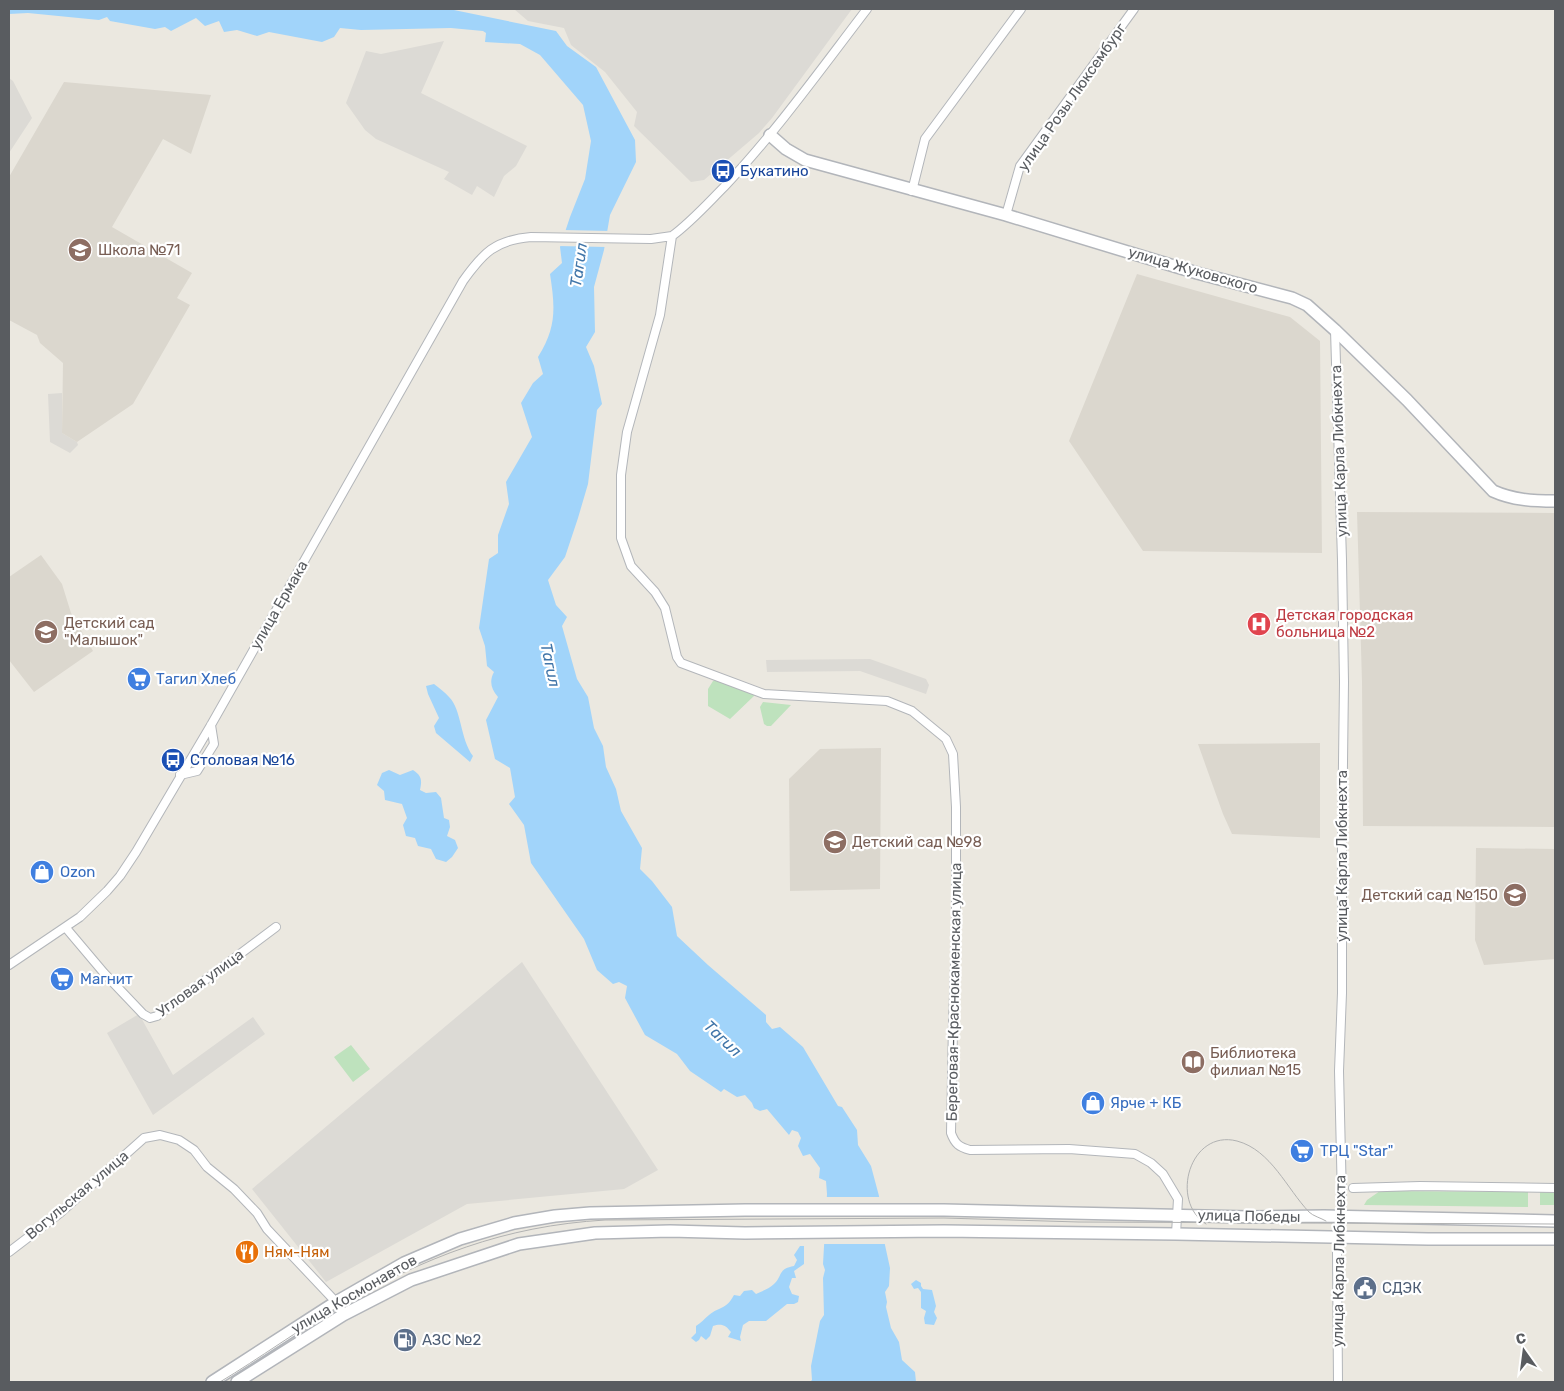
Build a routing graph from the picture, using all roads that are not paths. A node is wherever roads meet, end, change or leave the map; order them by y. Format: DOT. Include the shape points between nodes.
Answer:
graph roads {
  1 [pos="867,9"];
  2 [pos="1021,9"];
  3 [pos="1134,9"];
  4 [pos="770,135"];
  5 [pos="912,190"];
  6 [pos="1006,215"];
  7 [pos="672,236"];
  8 [pos="1335,330"];
  9 [pos="1555,501"];
  10 [pos="211,725"];
  11 [pos="180,775"];
  12 [pos="276,926"];
  13 [pos="66,928"];
  14 [pos="9,965"];
  15 [pos="1353,1188"];
  16 [pos="1555,1188"];
  17 [pos="745,1210"];
  18 [pos="1177,1214"];
  19 [pos="1341,1217"];
  20 [pos="1555,1221"];
  21 [pos="944,1231"];
  22 [pos="1176,1234"];
  23 [pos="1340,1237"];
  24 [pos="1555,1239"];
  25 [pos="9,1252"];
  26 [pos="336,1302"];
  27 [pos="343,1315"];
  28 [pos="212,1382"];
  29 [pos="237,1382"];
  30 [pos="1338,1382"];
  1 -- 4 [label="street"];
  2 -- 5 [label="street" via="925,139"];
  3 -- 6 [label="street, улица Розы Люксембург" via="1020,166"];
  4 -- 5 [label="main road, улица Жуковского" via="805,160"];
  4 -- 7 [label="street" via="714,198"];
  5 -- 6 [label="main road, улица Жуковского"];
  6 -- 8 [label="main road, улица Жуковского" via="1292,298 1307,305"];
  7 -- 10 [label="street, улица Ермака" via="637,239 514,238 497,245 478,260 462,281"];
  7 -- 18 [label="street, Береговая-Краснокаменская улица" via="660,316 626,432 621,538 631,566 665,608 677,657 681,663 764,694 886,701 912,711 946,739 953,754 956,807 951,1133 954,1142 970,1150 1069,1149 1135,1154 1163,1174 1178,1199"];
  8 -- 9 [label="main road, улица Жуковского" via="1407,400 1492,491 1508,498"];
  8 -- 19 [label="street, улица Карла Либкнехта" via="1344,682 1339,1090"];
  10 -- 11 [label="street, улица Ермака"];
  10 -- 11 [label="street" via="214,744 197,771"];
  11 -- 13 [label="street, улица Ермака" via="120,876"];
  12 -- 13 [label="street, Угловая улица" via="157,1016 150,1018 104,973"];
  13 -- 14 [label="street, улица Ермака"];
  15 -- 16 [label="street"];
  17 -- 18 [label="main road, улица Победы"];
  17 -- 26 [label="main road, улица Космонавтов" via="590,1213 514,1223 460,1239 404,1263"];
  18 -- 19 [label="main road, улица Победы"];
  18 -- 22 [label="street"];
  19 -- 20 [label="main road, улица Победы"];
  19 -- 23 [label="street, улица Карла Либкнехта"];
  21 -- 22 [label="main road, улица Победы"];
  21 -- 27 [label="main road, улица Космонавтов" via="595,1233 519,1244 412,1280"];
  22 -- 23 [label="main road, улица Победы"];
  23 -- 24 [label="main road, улица Победы"];
  23 -- 30 [label="street, улица Карла Либкнехта" via="1337,1252"];
  25 -- 26 [label="street, Вогульская улица" via="60,1213 144,1138 160,1135 179,1140 194,1150 207,1167 257,1213 267,1229"];
  26 -- 27 [label="street"];
  26 -- 28 [label="main road, улица Космонавтов"];
  27 -- 29 [label="main road, улица Космонавтов"];
}
